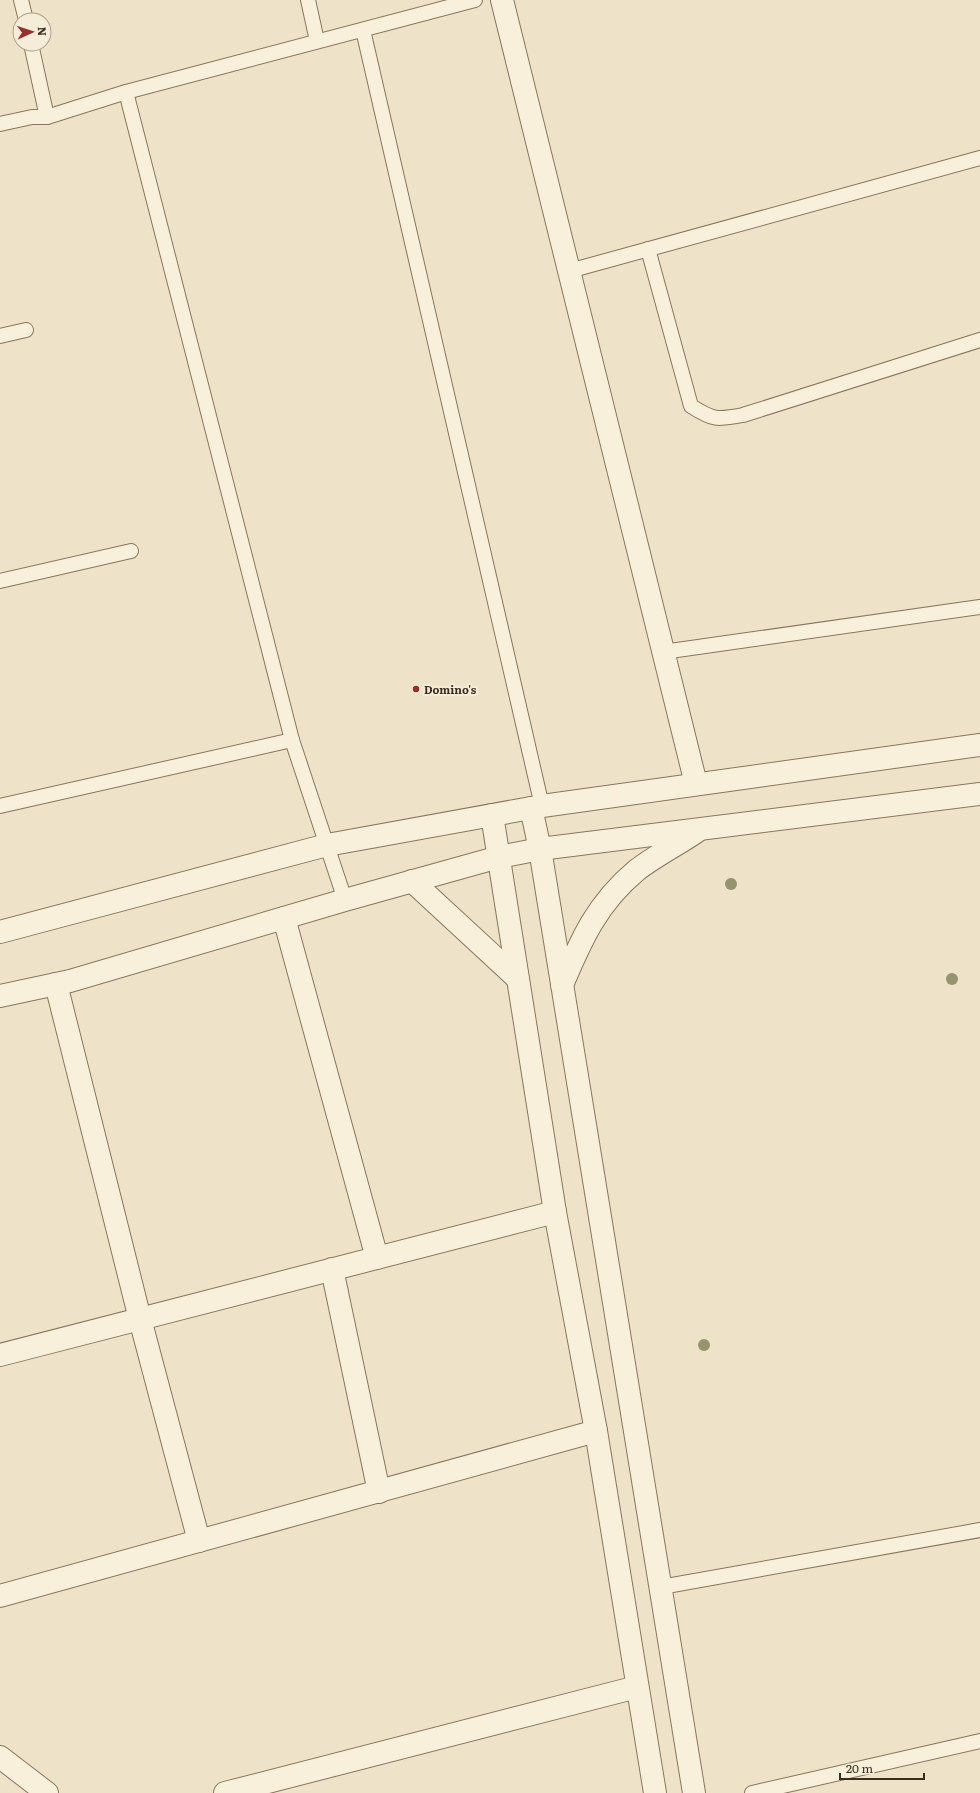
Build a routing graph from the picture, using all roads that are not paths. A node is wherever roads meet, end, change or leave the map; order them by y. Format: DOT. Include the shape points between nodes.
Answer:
graph roads {
  1 [pos="21,0"];
  2 [pos="308,0"];
  3 [pos="475,0"];
  4 [pos="502,0"];
  5 [pos="24,12"];
  6 [pos="363,30"];
  7 [pos="317,41"];
  8 [pos="33,52"];
  9 [pos="126,92"];
  10 [pos="47,117"];
  11 [pos="0,124"];
  12 [pos="980,158"];
  13 [pos="648,249"];
  14 [pos="569,271"];
  15 [pos="26,330"];
  16 [pos="0,336"];
  17 [pos="980,340"];
  18 [pos="131,551"];
  19 [pos="0,581"];
  20 [pos="980,607"];
  21 [pos="663,652"];
  22 [pos="292,740"];
  23 [pos="980,745"];
  24 [pos="696,784"];
  25 [pos="980,794"];
  26 [pos="0,806"];
  27 [pos="536,807"];
  28 [pos="492,815"];
  29 [pos="701,829"];
  30 [pos="327,845"];
  31 [pos="540,849"];
  32 [pos="499,857"];
  33 [pos="412,881"];
  34 [pos="345,900"];
  35 [pos="284,918"];
  36 [pos="0,932"];
  37 [pos="518,979"];
  38 [pos="56,984"];
  39 [pos="562,985"];
  40 [pos="0,996"];
  41 [pos="555,1212"];
  42 [pos="377,1258"];
  43 [pos="332,1270"];
  44 [pos="140,1319"];
  45 [pos="0,1356"];
  46 [pos="596,1431"];
  47 [pos="379,1492"];
  48 [pos="980,1530"];
  49 [pos="199,1541"];
  50 [pos="661,1588"];
  51 [pos="0,1596"];
  52 [pos="637,1687"];
  53 [pos="980,1741"];
  54 [pos="0,1757"];
  55 [pos="47,1793"];
  56 [pos="225,1793"];
  57 [pos="655,1793"];
  58 [pos="694,1793"];
  59 [pos="752,1793"];
  1 -- 5 [label="lane"];
  2 -- 7 [label="lane"];
  3 -- 6 [label="lane"];
  4 -- 14 [label="street"];
  6 -- 7 [label="lane"];
  6 -- 27 [label="lane"];
  7 -- 9 [label="lane"];
  8 -- 10 [label="lane"];
  9 -- 10 [label="lane"];
  9 -- 22 [label="lane"];
  10 -- 11 [label="lane" via="32,117"];
  12 -- 13 [label="lane"];
  13 -- 14 [label="lane"];
  13 -- 17 [label="lane" via="691,406 708,417 724,419 743,415"];
  14 -- 21 [label="street"];
  15 -- 16 [label="lane"];
  18 -- 19 [label="lane"];
  20 -- 21 [label="lane"];
  21 -- 24 [label="street"];
  22 -- 26 [label="lane"];
  22 -- 30 [label="lane"];
  23 -- 24 [label="street"];
  24 -- 27 [label="street"];
  25 -- 29 [label="street"];
  27 -- 28 [label="street"];
  27 -- 31 [label="street"];
  28 -- 30 [label="street"];
  28 -- 32 [label="street"];
  29 -- 31 [label="street"];
  29 -- 39 [label="street" via="637,870 617,889 583,935"];
  30 -- 34 [label="lane"];
  30 -- 36 [label="street"];
  31 -- 32 [label="street"];
  31 -- 39 [label="street"];
  32 -- 33 [label="street"];
  32 -- 37 [label="street"];
  33 -- 34 [label="street"];
  33 -- 37 [label="street"];
  34 -- 35 [label="street"];
  35 -- 38 [label="street"];
  35 -- 42 [label="street"];
  37 -- 41 [label="street"];
  38 -- 40 [label="street"];
  38 -- 44 [label="street"];
  39 -- 50 [label="street"];
  41 -- 42 [label="street"];
  41 -- 46 [label="street"];
  42 -- 43 [label="street"];
  43 -- 44 [label="street"];
  43 -- 47 [label="street"];
  44 -- 45 [label="street"];
  44 -- 49 [label="street"];
  46 -- 47 [label="street"];
  46 -- 52 [label="street"];
  47 -- 49 [label="street"];
  48 -- 50 [label="lane"];
  49 -- 51 [label="street"];
  50 -- 58 [label="street"];
  52 -- 56 [label="street"];
  52 -- 57 [label="street"];
  53 -- 59 [label="lane"];
  54 -- 55 [label="street"];
}
